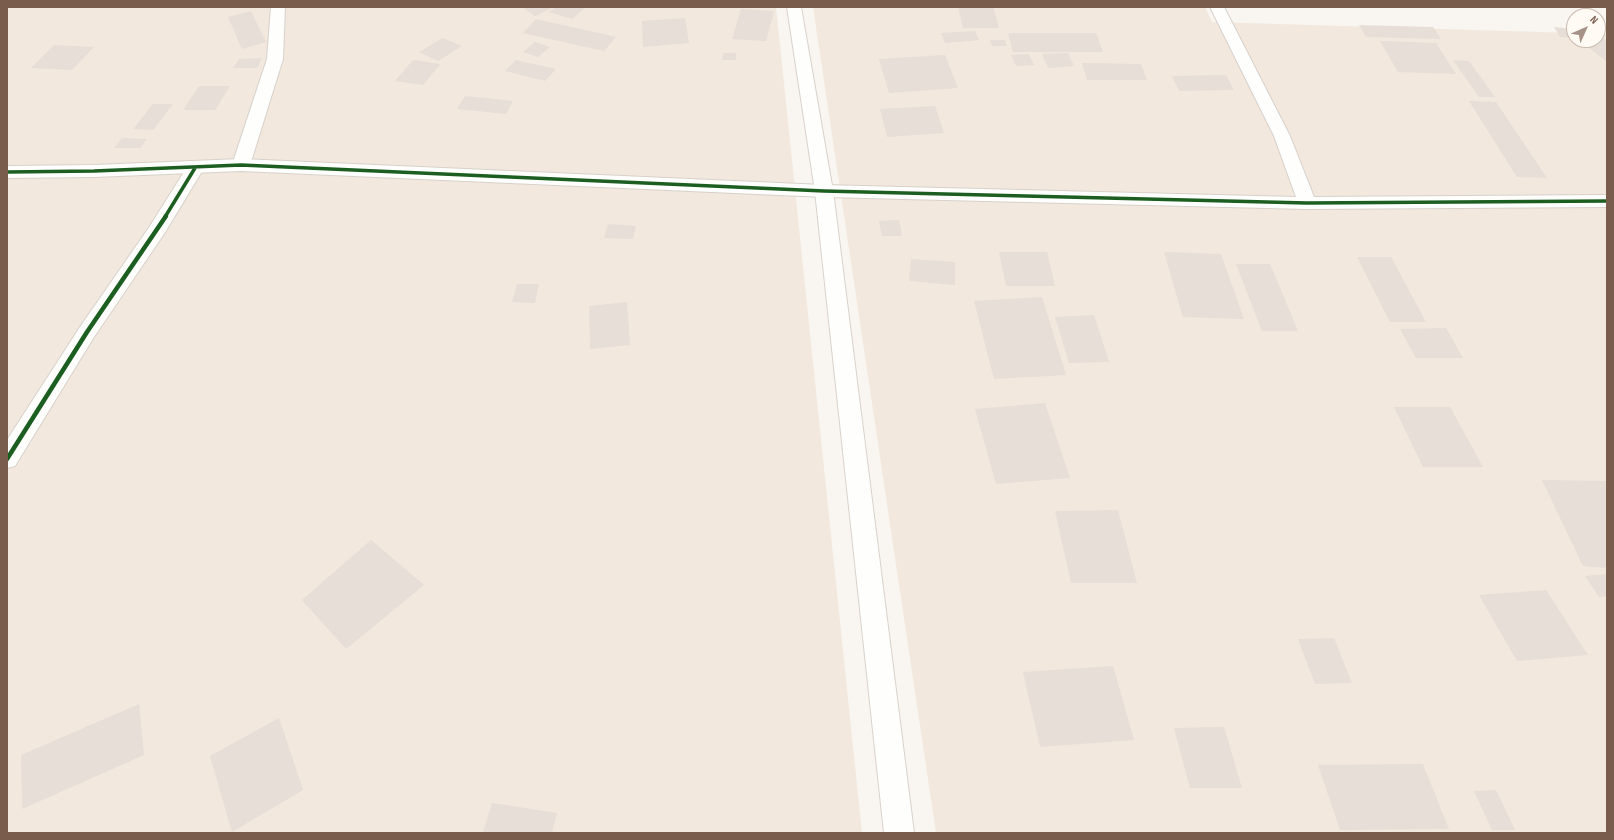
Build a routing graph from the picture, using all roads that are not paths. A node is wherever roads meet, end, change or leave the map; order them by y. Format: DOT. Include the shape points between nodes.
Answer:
graph roads {
  1 [pos="278,7"];
  2 [pos="794,7"];
  3 [pos="1217,7"];
  4 [pos="241,165"];
  5 [pos="195,168"];
  6 [pos="7,172"];
  7 [pos="824,190"];
  8 [pos="1607,201"];
  9 [pos="1307,203"];
  10 [pos="7,459"];
  11 [pos="899,833"];
  1 -- 4 [label="street" via="275,59"];
  2 -- 7 [label="street"];
  3 -- 9 [label="street" via="1282,136"];
  4 -- 5 [label="street"];
  4 -- 7 [label="street"];
  5 -- 6 [label="street"];
  5 -- 10 [label="street"];
  7 -- 9 [label="street"];
  7 -- 11 [label="street"];
  8 -- 9 [label="street"];
}
